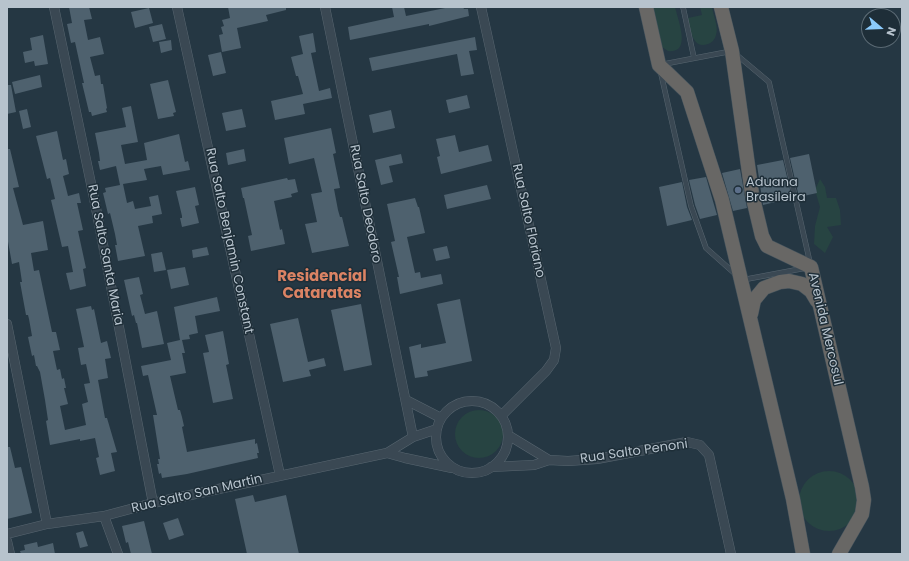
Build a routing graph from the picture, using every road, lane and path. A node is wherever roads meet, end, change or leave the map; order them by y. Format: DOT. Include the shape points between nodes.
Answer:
graph roads {
  1 [pos="54,7"];
  2 [pos="177,7"];
  3 [pos="325,7"];
  4 [pos="481,7"];
  5 [pos="646,7"];
  6 [pos="683,7"];
  7 [pos="720,7"];
  8 [pos="732,51"];
  9 [pos="694,58"];
  10 [pos="659,65"];
  11 [pos="811,267"];
  12 [pos="742,280"];
  13 [pos="820,307"];
  14 [pos="751,318"];
  15 [pos="7,324"];
  16 [pos="406,400"];
  17 [pos="501,416"];
  18 [pos="441,418"];
  19 [pos="437,429"];
  20 [pos="508,435"];
  21 [pos="413,437"];
  22 [pos="387,453"];
  23 [pos="549,460"];
  24 [pos="491,467"];
  25 [pos="452,468"];
  26 [pos="280,475"];
  27 [pos="153,503"];
  28 [pos="104,516"];
  29 [pos="47,524"];
  30 [pos="7,534"];
  31 [pos="7,541"];
  32 [pos="10,554"];
  33 [pos="118,554"];
  34 [pos="731,554"];
  35 [pos="804,554"];
  36 [pos="839,554"];
  1 -- 27 [label="street, Rua Salto Santa Maria" via="96,206"];
  2 -- 26 [label="street, Rua Salto Benjamin Constant"];
  3 -- 16 [label="street, Rua Salto Deodoro"];
  4 -- 17 [label="street, Rua Salto Floriano" via="556,348 554,360 546,371"];
  5 -- 10 [label="highway"];
  6 -- 9 [label="lane"];
  7 -- 8 [label="highway, Avenida Mercosul"];
  8 -- 9 [label="lane"];
  8 -- 11 [label="lane" via="769,82"];
  8 -- 11 [label="highway, Avenida Mercosul" via="752,194 762,236 767,246"];
  9 -- 10 [label="lane"];
  10 -- 12 [label="highway" via="687,92 693,106 722,200"];
  10 -- 12 [label="lane" via="690,206 706,248"];
  11 -- 12 [label="lane"];
  11 -- 13 [label="highway, Avenida Mercosul"];
  12 -- 14 [label="highway"];
  13 -- 14 [label="highway" via="811,291 802,284 789,281 764,288 754,300"];
  13 -- 36 [label="highway, Avenida Mercosul" via="864,500 862,514"];
  14 -- 35 [label="highway" via="794,500"];
  15 -- 29 [label="street"];
  16 -- 18 [label="street"];
  16 -- 21 [label="street, Rua Salto Deodoro"];
  17 -- 18 [label="street" via="482,402 471,401 459,403"];
  17 -- 20 [label="street"];
  18 -- 19 [label="street"];
  19 -- 21 [label="street, Rua Salto San Martin"];
  19 -- 25 [label="street" via="438,449"];
  20 -- 23 [label="street, Rua Salto Penoni"];
  20 -- 24 [label="street" via="504,454"];
  21 -- 22 [label="street, Rua Salto San Martin"];
  22 -- 25 [label="street, Rua Salto San Martin"];
  22 -- 26 [label="street, Rua Salto San Martin"];
  23 -- 24 [label="street, Rua Salto Penoni" via="534,466"];
  23 -- 34 [label="street, Rua Salto Penoni" via="597,459 687,442 700,445 708,455"];
  24 -- 25 [label="street" via="475,474"];
  26 -- 27 [label="street, Rua Salto San Martin"];
  27 -- 28 [label="street, Rua Salto San Martin"];
  28 -- 29 [label="street, Rua Salto San Martin"];
  28 -- 33 [label="street"];
  29 -- 30 [label="street, Rua Salto San Martin"];
  31 -- 32 [label="street"];
}
